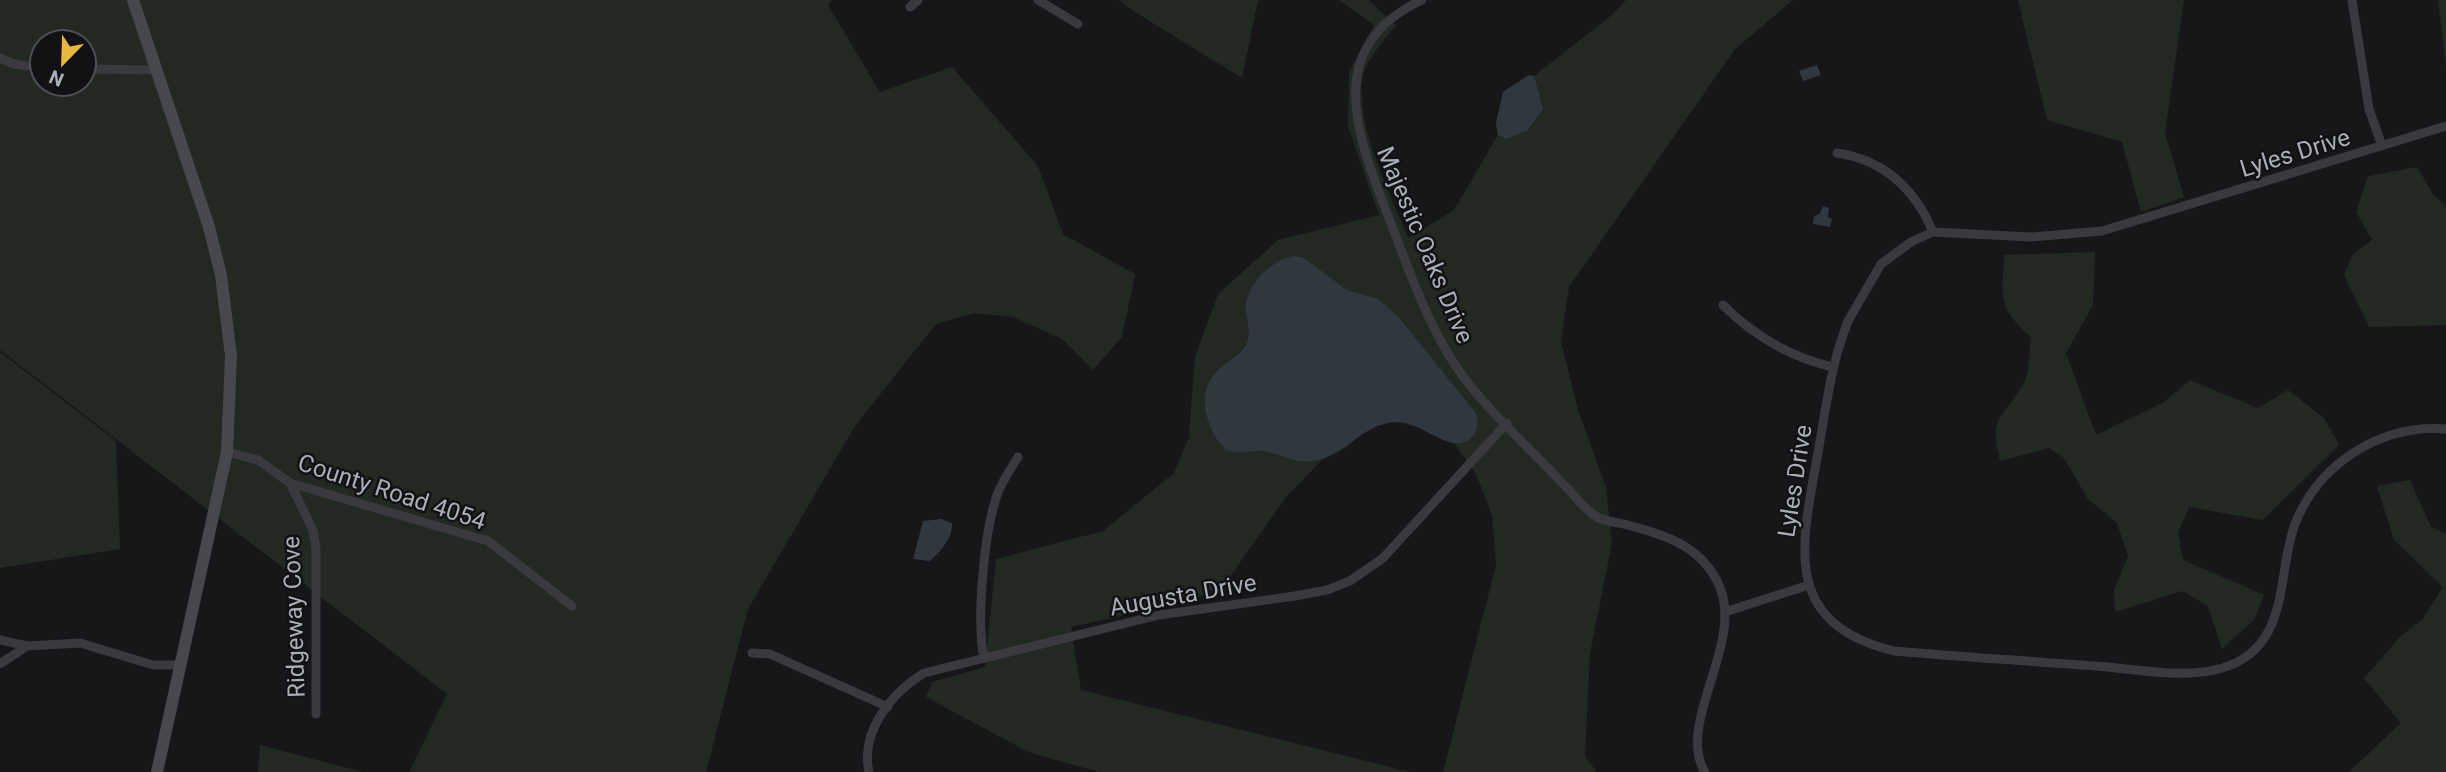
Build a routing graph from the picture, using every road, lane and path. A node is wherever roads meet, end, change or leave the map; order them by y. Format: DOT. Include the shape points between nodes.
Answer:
graph roads {
  1 [pos="133,0"];
  2 [pos="1038,0"];
  3 [pos="1422,0"];
  4 [pos="2352,0"];
  5 [pos="1078,24"];
  6 [pos="0,58"];
  7 [pos="28,66"];
  8 [pos="98,69"];
  9 [pos="156,70"];
  10 [pos="2446,126"];
  11 [pos="2382,146"];
  12 [pos="1837,153"];
  13 [pos="1933,232"];
  14 [pos="1723,305"];
  15 [pos="1833,368"];
  16 [pos="1507,423"];
  17 [pos="2446,429"];
  18 [pos="227,452"];
  19 [pos="1018,457"];
  20 [pos="290,483"];
  21 [pos="1809,585"];
  22 [pos="572,606"];
  23 [pos="1725,612"];
  24 [pos="0,640"];
  25 [pos="27,646"];
  26 [pos="752,653"];
  27 [pos="984,658"];
  28 [pos="0,664"];
  29 [pos="181,665"];
  30 [pos="888,707"];
  31 [pos="316,714"];
  32 [pos="157,772"];
  33 [pos="869,772"];
  34 [pos="1705,772"];
  1 -- 9 [label="main road"];
  2 -- 5 [label="street"];
  3 -- 16 [label="street, Majestic Oaks Drive" via="1384,24 1364,55 1354,91 1357,126 1433,327 1458,369"];
  4 -- 11 [label="street" via="2369,109"];
  6 -- 7 [label="street"];
  8 -- 9 [label="street"];
  9 -- 18 [label="main road" via="221,275 231,356"];
  10 -- 11 [label="street, Lyles Drive"];
  11 -- 13 [label="street, Lyles Drive" via="2102,231 2031,237"];
  12 -- 13 [label="street" via="1857,156 1886,170 1915,197"];
  13 -- 15 [label="street, Lyles Drive" via="1881,264 1849,321"];
  14 -- 15 [label="street" via="1750,331 1772,344"];
  15 -- 21 [label="street, Lyles Drive" via="1805,525 1803,559"];
  16 -- 23 [label="street, Majestic Oaks Drive" via="1595,516 1676,540 1701,558 1723,595"];
  16 -- 27 [label="street, Augusta Drive" via="1383,558 1350,581 1295,596 1159,615"];
  17 -- 21 [label="street, Lyles Drive" via="2415,429 2386,436 2357,449 2327,475 2295,525 2275,620 2248,655 2220,669 2156,670 1894,651 1853,638 1821,610"];
  18 -- 20 [label="street, County Road 4054" via="258,460"];
  18 -- 29 [label="main road"];
  19 -- 27 [label="street" via="1002,483 992,514 980,638"];
  20 -- 22 [label="street, County Road 4054" via="488,541"];
  20 -- 31 [label="street, Ridgeway Cove" via="313,530 316,549"];
  21 -- 23 [label="street"];
  23 -- 34 [label="street, Majestic Oaks Drive" via="1726,625 1698,736 1696,754"];
  24 -- 25 [label="street"];
  25 -- 28 [label="street"];
  25 -- 29 [label="street" via="80,643 153,665"];
  26 -- 30 [label="street" via="770,654"];
  27 -- 30 [label="street, Augusta Drive" via="924,673 909,682"];
  29 -- 32 [label="main road"];
  30 -- 33 [label="street, Augusta Drive" via="870,732 866,746"];
}
